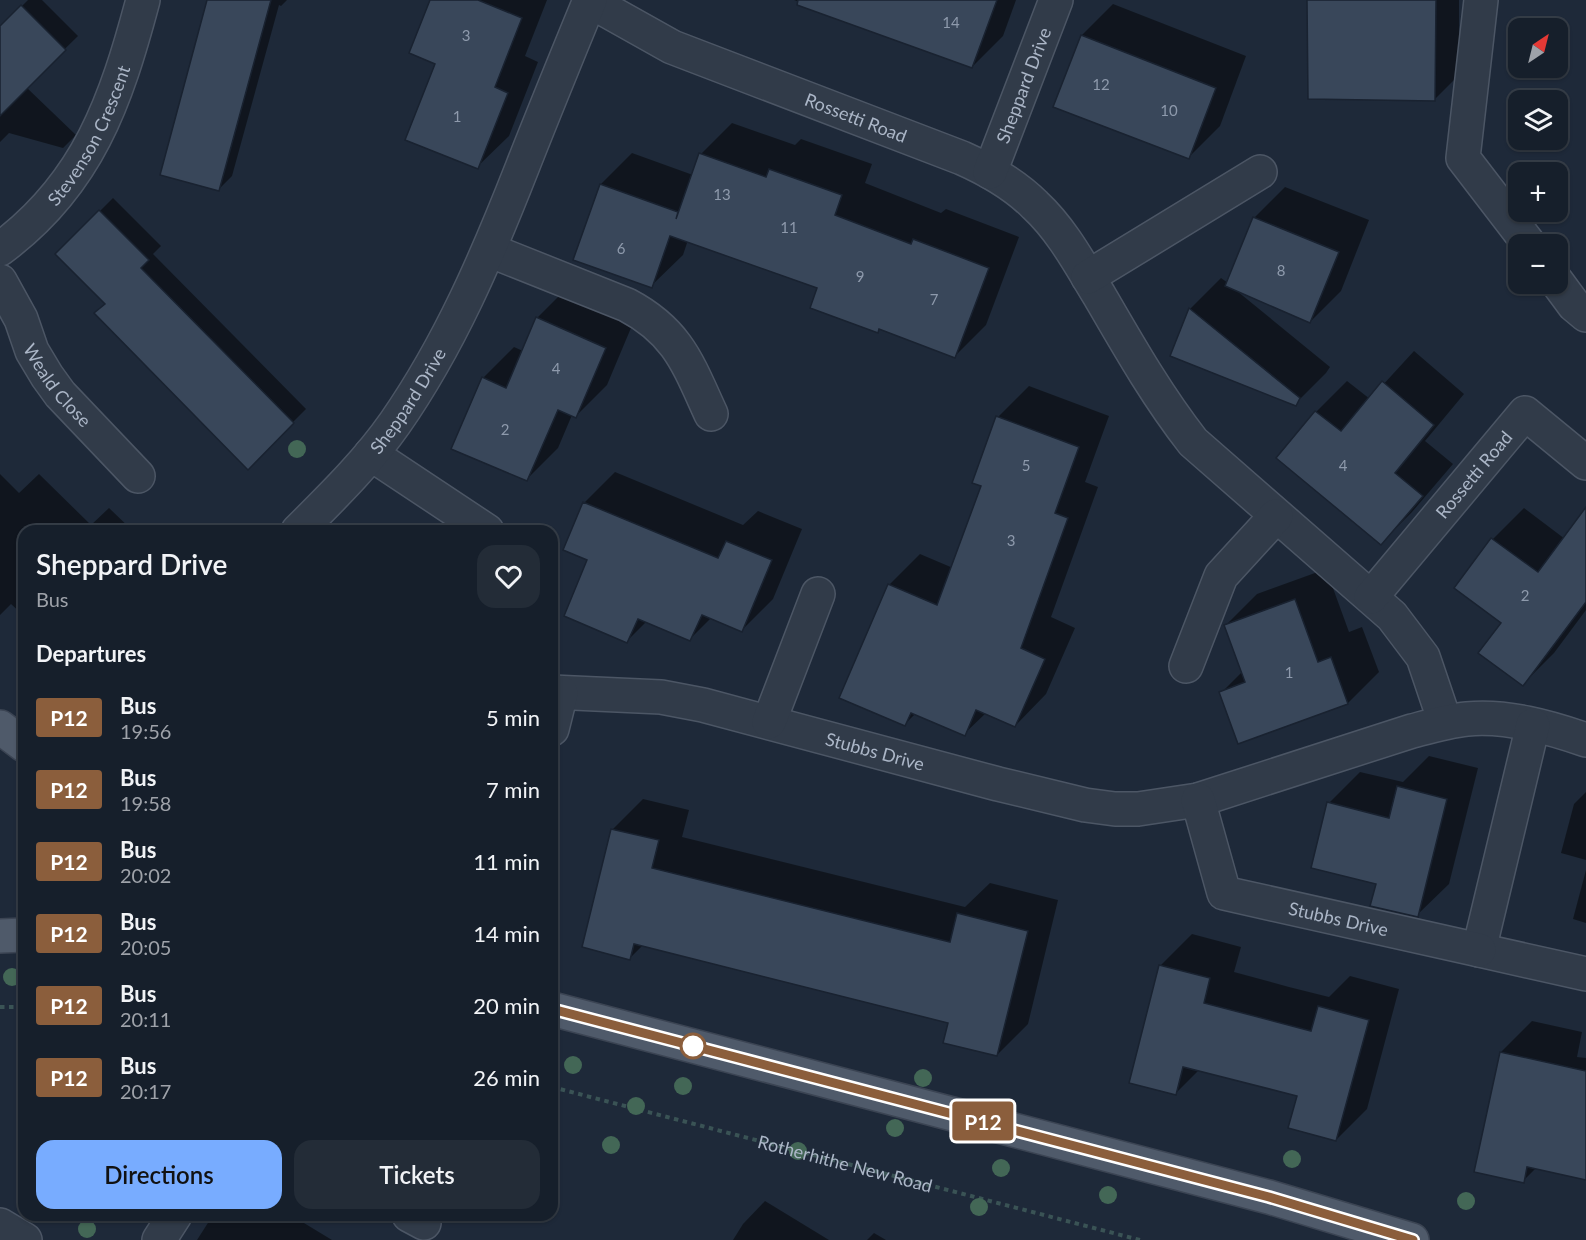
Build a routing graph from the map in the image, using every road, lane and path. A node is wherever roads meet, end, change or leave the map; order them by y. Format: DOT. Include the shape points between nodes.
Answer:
graph roads {
  1 [pos="143,0"];
  2 [pos="590,0"];
  3 [pos="1056,0"];
  4 [pos="1481,0"];
  5 [pos="990,172"];
  6 [pos="1260,172"];
  7 [pos="1521,234"];
  8 [pos="0,249"];
  9 [pos="489,250"];
  10 [pos="1088,278"];
  11 [pos="0,281"];
  12 [pos="1566,294"];
  13 [pos="1586,315"];
  14 [pos="711,414"];
  15 [pos="371,454"];
  16 [pos="1586,463"];
  17 [pos="138,476"];
  18 [pos="1276,516"];
  19 [pos="304,525"];
  20 [pos="478,525"];
  21 [pos="818,594"];
  22 [pos="1371,597"];
  23 [pos="1186,666"];
  24 [pos="558,692"];
  25 [pos="770,722"];
  26 [pos="1445,722"];
  27 [pos="1533,725"];
  28 [pos="0,727"];
  29 [pos="1585,738"];
  30 [pos="18,740"];
  31 [pos="1198,800"];
  32 [pos="18,935"];
  33 [pos="0,936"];
  34 [pos="1479,950"];
  35 [pos="1586,974"];
  36 [pos="0,1007"];
  37 [pos="18,1007"];
  38 [pos="558,1011"];
  39 [pos="558,1089"];
  40 [pos="171,1221"];
  41 [pos="0,1225"];
  42 [pos="26,1240"];
  43 [pos="159,1240"];
  44 [pos="1140,1240"];
  45 [pos="1413,1240"];
  1 -- 8 [label="street, Stevenson Crescent" via="117,87 92,145 63,188"];
  2 -- 5 [label="street, Rossetti Road" via="672,47"];
  2 -- 9 [label="street, Sheppard Drive"];
  3 -- 5 [label="street, Sheppard Drive"];
  4 -- 7 [label="street" via="1463,158"];
  5 -- 10 [label="street, Rossetti Road" via="1022,193 1052,223"];
  6 -- 10 [label="street"];
  9 -- 14 [label="street" via="645,314 677,344"];
  9 -- 15 [label="street, Sheppard Drive" via="441,350 413,397"];
  10 -- 18 [label="street, Rossetti Road" via="1193,442"];
  11 -- 17 [label="street, Weald Close" via="46,375"];
  12 -- 13 [label="street"];
  15 -- 19 [label="street, Sheppard Drive"];
  15 -- 20 [label="street"];
  16 -- 22 [label="street, Rossetti Road" via="1525,412"];
  18 -- 22 [label="street, Rossetti Road"];
  18 -- 23 [label="street" via="1221,576"];
  21 -- 25 [label="street"];
  22 -- 26 [label="street, Rossetti Road" via="1392,615 1423,657"];
  24 -- 25 [label="street, Stubbs Drive" via="661,697"];
  25 -- 31 [label="street, Stubbs Drive" via="1085,805 1138,809"];
  26 -- 27 [label="street, Stubbs Drive" via="1488,718"];
  26 -- 31 [label="street, Stubbs Drive"];
  27 -- 29 [label="street, Stubbs Drive"];
  27 -- 34 [label="street"];
  28 -- 30 [label="main road"];
  31 -- 34 [label="street, Stubbs Drive" via="1224,893"];
  32 -- 33 [label="main road"];
  34 -- 35 [label="street, Stubbs Drive"];
  36 -- 37 [label="path"];
  38 -- 45 [label="main road" via="1269,1197"];
  39 -- 44 [label="path, Rotherhithe New Road"];
  40 -- 43 [label="street"];
  41 -- 42 [label="street"];
}
